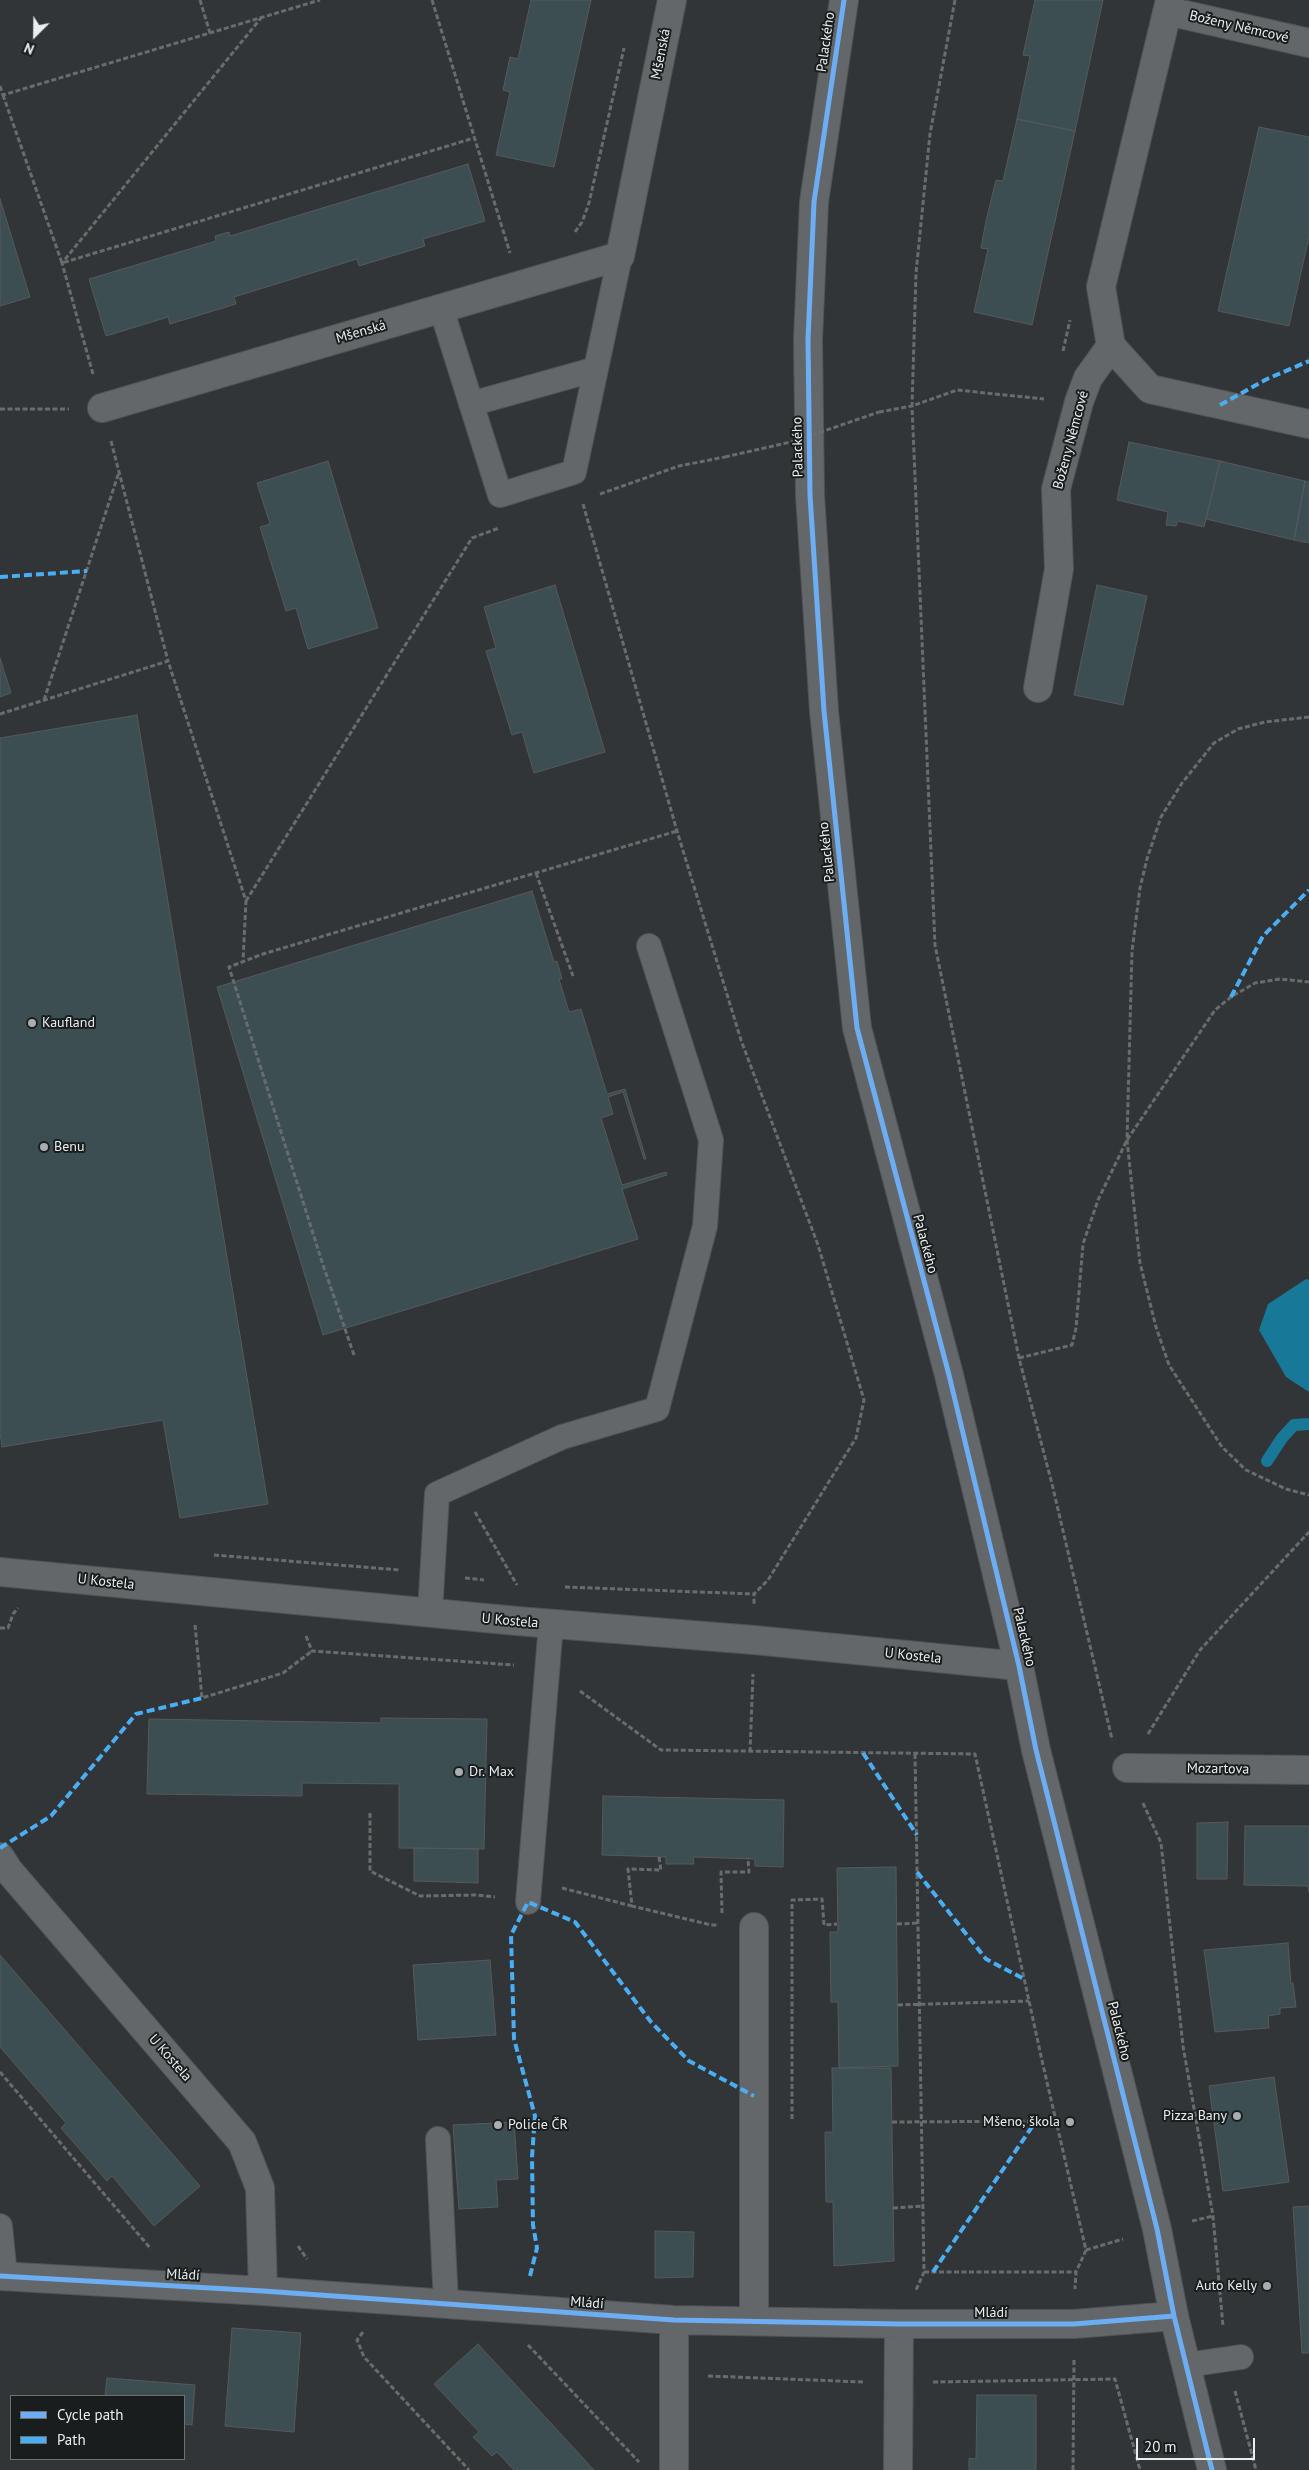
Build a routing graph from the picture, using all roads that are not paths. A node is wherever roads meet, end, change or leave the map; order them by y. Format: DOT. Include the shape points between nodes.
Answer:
graph roads {
  1 [pos="672,0"];
  2 [pos="844,0"];
  3 [pos="1169,5"];
  4 [pos="1300,41"];
  5 [pos="620,256"];
  6 [pos="441,308"];
  7 [pos="1111,346"];
  8 [pos="596,369"];
  9 [pos="471,404"];
  10 [pos="102,408"];
  11 [pos="1309,424"];
  12 [pos="1038,688"];
  13 [pos="649,946"];
  14 [pos="0,1572"];
  15 [pos="430,1613"];
  16 [pos="551,1624"];
  17 [pos="1019,1666"];
  18 [pos="1127,1768"];
  19 [pos="1309,1770"];
  20 [pos="0,1856"];
  21 [pos="529,1891"];
  22 [pos="754,1927"];
  23 [pos="438,2139"];
  24 [pos="0,2226"];
  25 [pos="2,2276"];
  26 [pos="263,2291"];
  27 [pos="446,2304"];
  28 [pos="1174,2316"];
  29 [pos="674,2320"];
  30 [pos="754,2320"];
  31 [pos="899,2324"];
  32 [pos="1241,2357"];
  33 [pos="1186,2365"];
  34 [pos="674,2470"];
  35 [pos="898,2470"];
  36 [pos="1212,2470"];
  1 -- 5 [label="street, Mšenská"];
  2 -- 17 [label="street, Palackého" via="814,202 808,340 809,466 824,711 856,1028 948,1375"];
  3 -- 4 [label="street, Boženy Němcové"];
  3 -- 7 [label="street, Boženy Němcové" via="1101,287"];
  5 -- 6 [label="street, Mšenská"];
  5 -- 8 [label="lane, Mšenská"];
  6 -- 9 [label="lane"];
  6 -- 10 [label="street, Mšenská"];
  7 -- 11 [label="street" via="1150,389"];
  7 -- 12 [label="street, Boženy Němcové" via="1088,378 1056,489 1059,569"];
  8 -- 9 [label="lane"];
  8 -- 9 [label="lane, Mšenská" via="574,472 500,495"];
  13 -- 15 [label="lane" via="711,1140 705,1226 657,1409 562,1437 437,1494"];
  14 -- 15 [label="street, U Kostela"];
  15 -- 16 [label="street, U Kostela"];
  16 -- 17 [label="street, U Kostela"];
  16 -- 21 [label="lane"];
  17 -- 28 [label="street, Palackého" via="1036,1750 1157,2229"];
  18 -- 19 [label="street, Mozartova"];
  20 -- 26 [label="street, U Kostela" via="9,1871 242,2142 260,2188"];
  22 -- 30 [label="street"];
  23 -- 27 [label="lane"];
  24 -- 25 [label="lane"];
  25 -- 26 [label="street, Mládí"];
  26 -- 27 [label="street, Mládí"];
  27 -- 29 [label="street, Mládí"];
  28 -- 31 [label="street, Mládí" via="1074,2324"];
  28 -- 33 [label="street, Palackého"];
  29 -- 30 [label="street, Mládí"];
  29 -- 34 [label="street"];
  30 -- 31 [label="street, Mládí"];
  31 -- 35 [label="street"];
  32 -- 33 [label="lane"];
  33 -- 36 [label="street, Palackého"];
}
